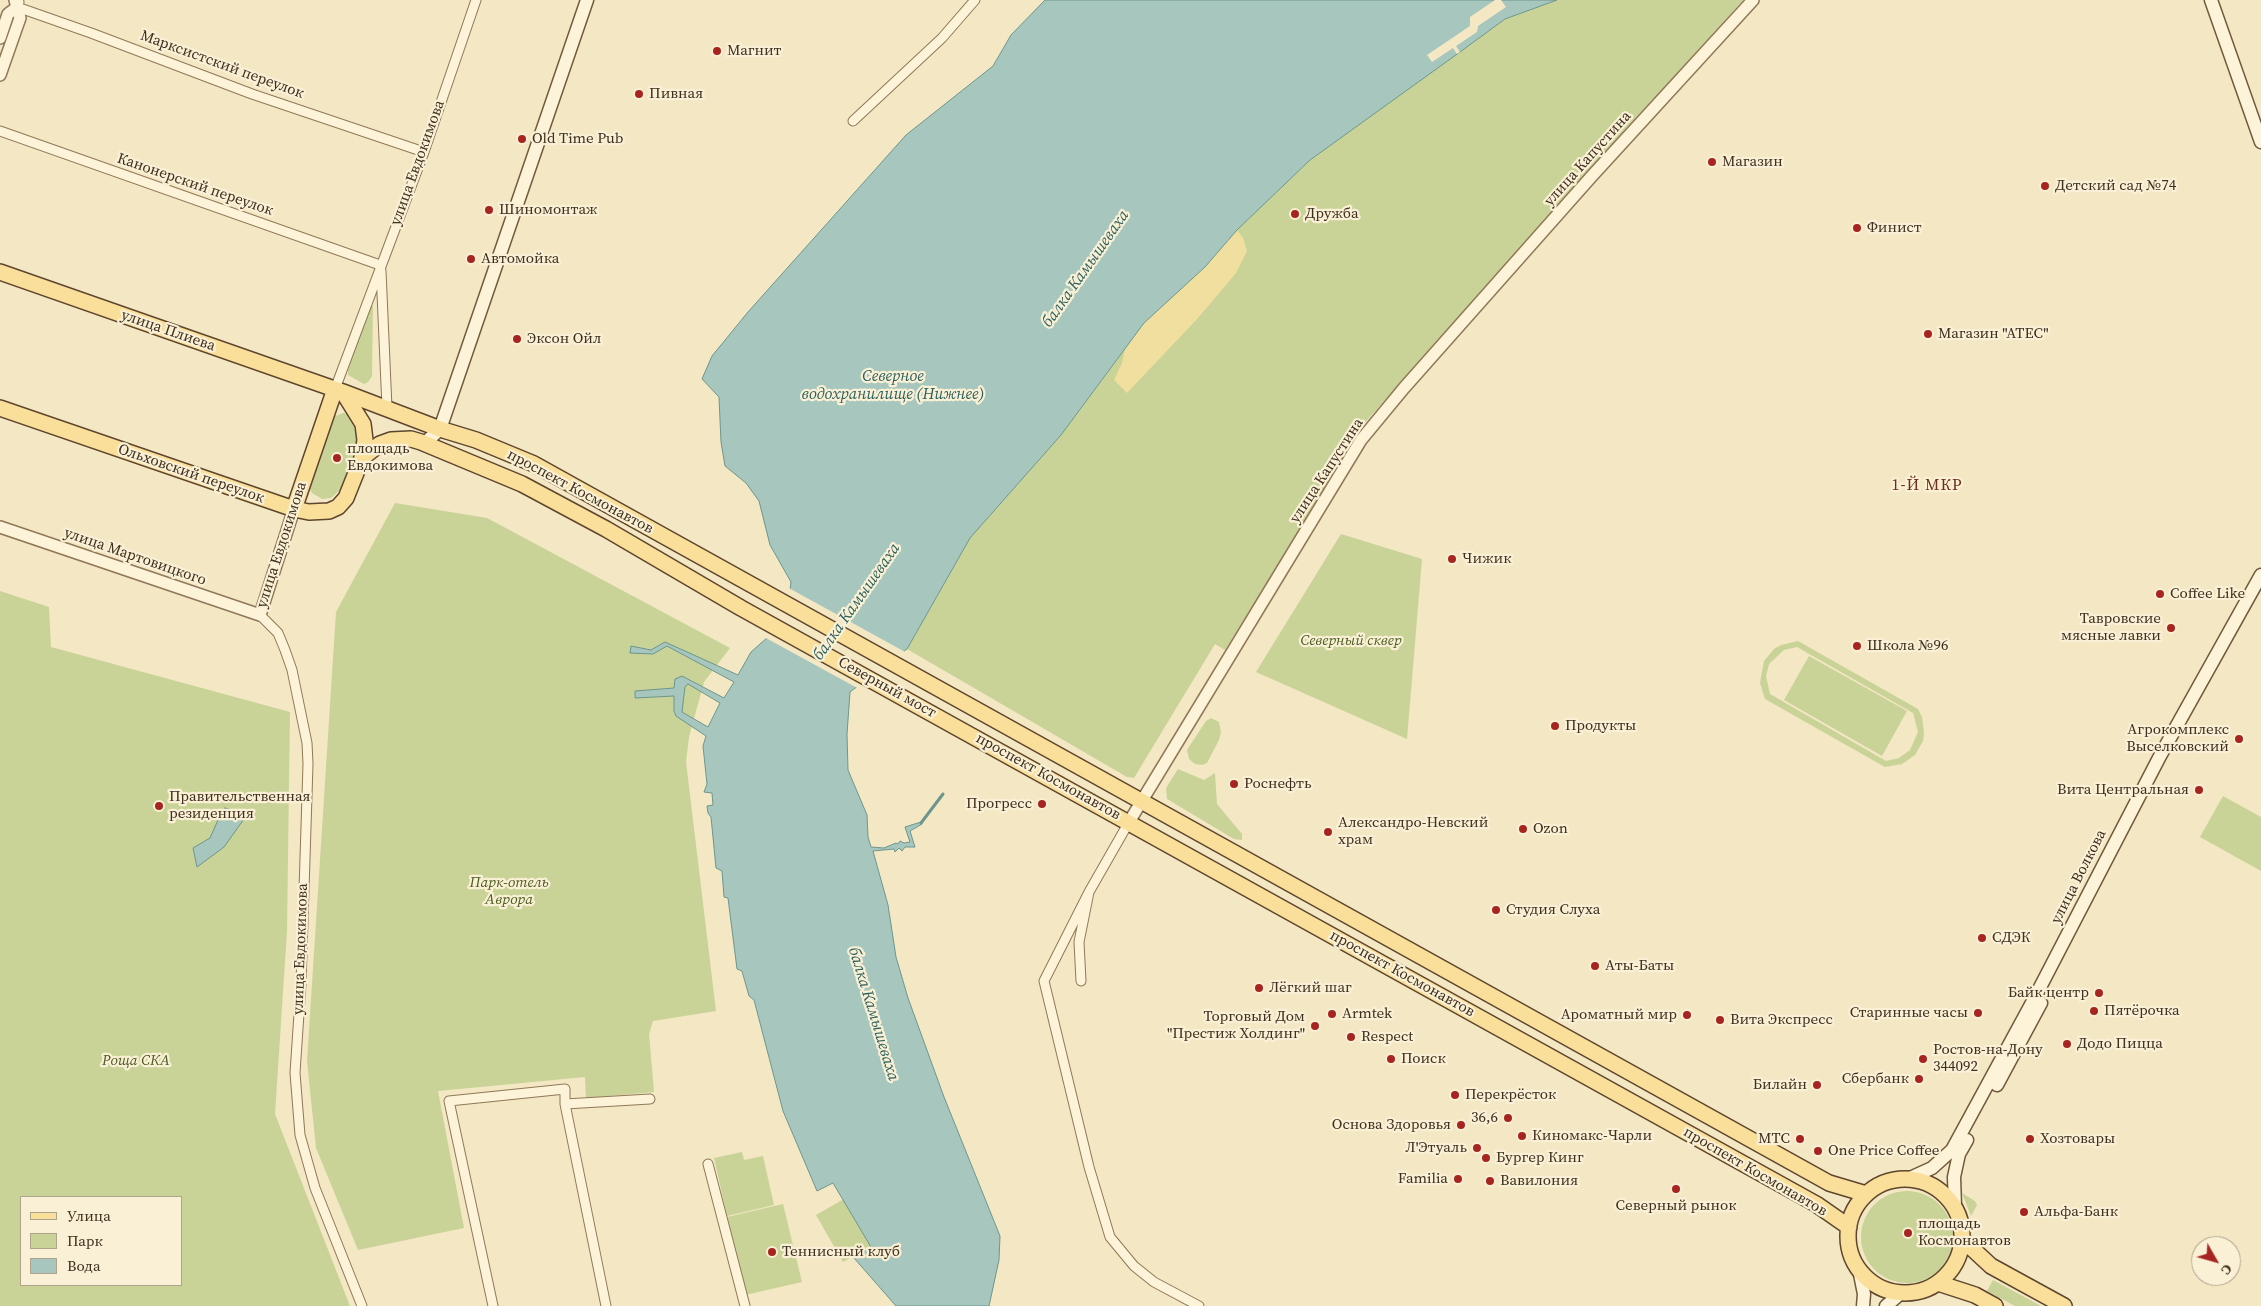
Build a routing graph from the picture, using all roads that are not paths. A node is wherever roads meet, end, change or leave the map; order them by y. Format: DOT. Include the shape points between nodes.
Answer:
graph roads {
  1 [pos="476,0"];
  2 [pos="587,0"];
  3 [pos="975,0"];
  4 [pos="1753,0"];
  5 [pos="2210,0"];
  6 [pos="2219,0"];
  7 [pos="17,2"];
  8 [pos="0,38"];
  9 [pos="0,75"];
  10 [pos="2261,119"];
  11 [pos="853,121"];
  12 [pos="0,131"];
  13 [pos="2261,142"];
  14 [pos="424,152"];
  15 [pos="380,265"];
  16 [pos="0,272"];
  17 [pos="339,390"];
  18 [pos="0,408"];
  19 [pos="387,408"];
  20 [pos="440,429"];
  21 [pos="421,442"];
  22 [pos="362,458"];
  23 [pos="294,509"];
  24 [pos="0,527"];
  25 [pos="2261,575"];
  26 [pos="753,588"];
  27 [pos="2261,593"];
  28 [pos="742,608"];
  29 [pos="260,615"];
  30 [pos="965,704"];
  31 [pos="953,724"];
  32 [pos="1141,802"];
  33 [pos="1129,822"];
  34 [pos="1089,892"];
  35 [pos="1081,981"];
  36 [pos="650,1099"];
  37 [pos="565,1104"];
  38 [pos="708,1164"];
  39 [pos="1910,1178"];
  40 [pos="1866,1194"];
  41 [pos="1955,1207"];
  42 [pos="1849,1227"];
  43 [pos="1962,1240"];
  44 [pos="1859,1269"];
  45 [pos="1938,1283"];
  46 [pos="1901,1293"];
  47 [pos="362,1306"];
  48 [pos="492,1306"];
  49 [pos="606,1306"];
  50 [pos="745,1306"];
  51 [pos="1199,1306"];
  52 [pos="1863,1306"];
  53 [pos="1886,1306"];
  54 [pos="1995,1306"];
  55 [pos="2064,1306"];
  1 -- 14 [label="street, улица Евдокимова"];
  2 -- 20 [label="main road"];
  3 -- 11 [label="street" via="942,38"];
  4 -- 32 [label="street, улица Капустина" via="1591,177 1362,440"];
  5 -- 13 [label="main road"];
  6 -- 10 [label="main road"];
  7 -- 8 [label="street" via="8,14"];
  7 -- 9 [label="street" via="20,18"];
  7 -- 14 [label="street, Марксистский переулок" via="252,94"];
  12 -- 15 [label="street, Канонерский переулок"];
  14 -- 15 [label="street, улица Евдокимова"];
  15 -- 17 [label="street, улица Евдокимова"];
  15 -- 19 [label="street"];
  16 -- 17 [label="main road, улица Плиева"];
  17 -- 19 [label="main road, проспект Космонавтов"];
  17 -- 22 [label="main road" via="363,424"];
  17 -- 23 [label="main road, улица Евдокимова"];
  18 -- 23 [label="main road, Ольховский переулок"];
  19 -- 20 [label="main road, проспект Космонавтов"];
  20 -- 21 [label="main road" via="426,442"];
  20 -- 26 [label="main road, проспект Космонавтов" via="534,464"];
  21 -- 22 [label="main road" via="391,440"];
  21 -- 28 [label="main road, проспект Космонавтов" via="522,484"];
  22 -- 23 [label="main road, Ольховский переулок" via="346,498 338,507 318,512"];
  23 -- 29 [label="street, улица Евдокимова"];
  24 -- 29 [label="street, улица Мартовицкого"];
  25 -- 39 [label="main road, улица Волкова" via="2160,756 1952,1150 1932,1168"];
  26 -- 30 [label="main road, Северный мост"];
  27 -- 41 [label="main road, улица Волкова" via="2168,760 1959,1154 1954,1177"];
  28 -- 31 [label="main road, Северный мост"];
  29 -- 47 [label="street, улица Евдокимова" via="278,633 285,650 307,743 295,1073 300,1135 315,1188"];
  30 -- 32 [label="main road, проспект Космонавтов"];
  31 -- 33 [label="main road, проспект Космонавтов"];
  32 -- 33 [label="street, улица Капустина"];
  32 -- 40 [label="main road, проспект Космонавтов" via="1829,1183"];
  33 -- 34 [label="street, улица Капустина"];
  33 -- 42 [label="main road, проспект Космонавтов" via="1816,1204"];
  34 -- 35 [label="street, улица Капустина" via="1079,942"];
  34 -- 51 [label="street" via="1044,981 1089,1167 1110,1237 1134,1266 1154,1282"];
  36 -- 37 [label="street"];
  37 -- 48 [label="street" via="565,1088 450,1101"];
  37 -- 49 [label="street"];
  38 -- 50 [label="street"];
  39 -- 40 [label="main road" via="1879,1184"];
  39 -- 41 [label="main road" via="1928,1182"];
  40 -- 42 [label="main road" via="1854,1210"];
  41 -- 43 [label="main road" via="1962,1226"];
  42 -- 44 [label="main road" via="1851,1255"];
  43 -- 45 [label="main road" via="1956,1263"];
  43 -- 55 [label="main road" via="1991,1266"];
  44 -- 46 [label="main road" via="1873,1283"];
  44 -- 52 [label="main road"];
  45 -- 46 [label="main road" via="1921,1291"];
  45 -- 54 [label="main road" via="1975,1295"];
  46 -- 53 [label="main road"];
}
